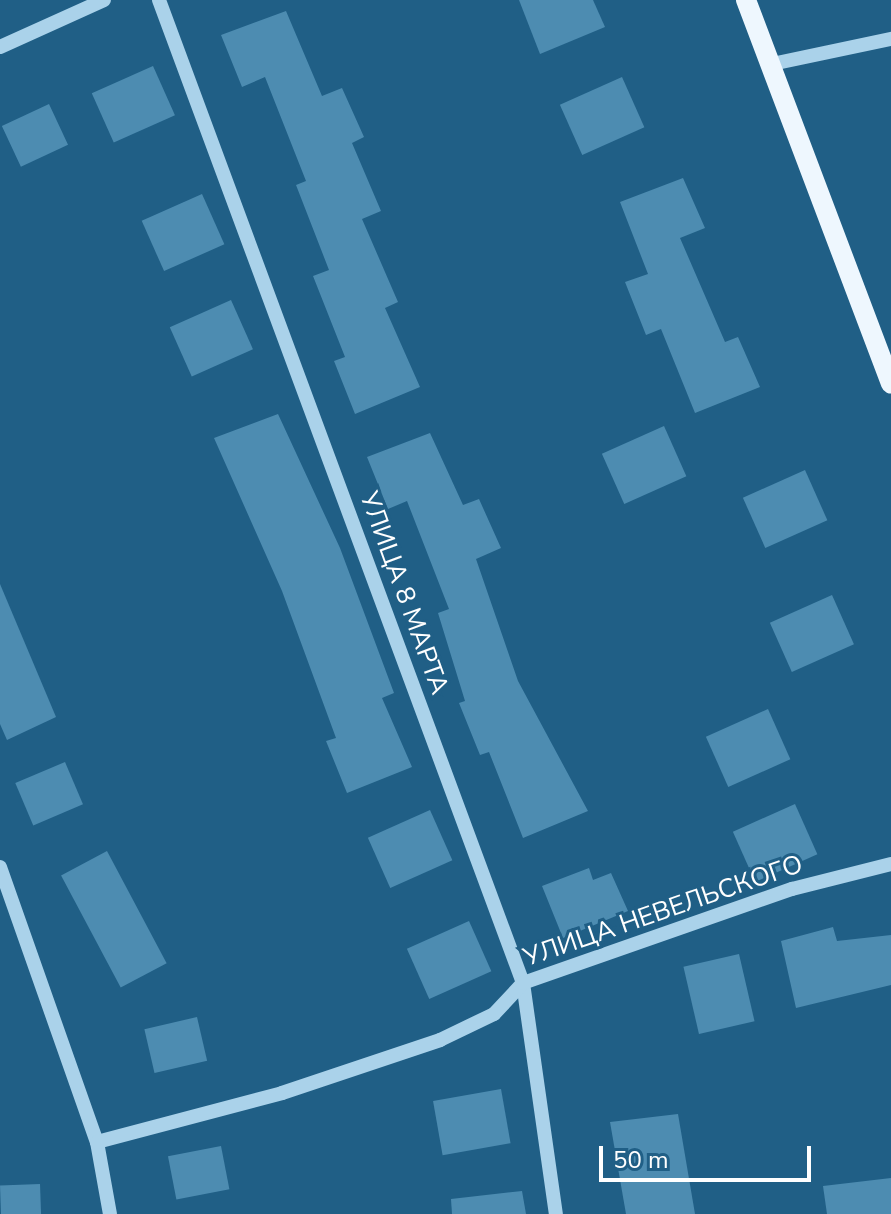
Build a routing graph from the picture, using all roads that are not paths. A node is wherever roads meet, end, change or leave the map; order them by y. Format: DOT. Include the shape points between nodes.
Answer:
graph roads {
  1 [pos="104,0"];
  2 [pos="159,0"];
  3 [pos="746,0"];
  4 [pos="891,39"];
  5 [pos="0,47"];
  6 [pos="772,64"];
  7 [pos="891,383"];
  8 [pos="891,864"];
  9 [pos="0,867"];
  10 [pos="523,983"];
  11 [pos="97,1142"];
  12 [pos="110,1214"];
  13 [pos="556,1214"];
  1 -- 5 [label="street"];
  2 -- 10 [label="street, УЛИЦА 8 МАРТА"];
  3 -- 6 [label="main road"];
  4 -- 6 [label="street"];
  6 -- 7 [label="main road"];
  8 -- 10 [label="street, УЛИЦА НЕВЕЛЬСКОГО" via="792,889"];
  9 -- 11 [label="street"];
  10 -- 11 [label="street, УЛИЦА НЕВЕЛЬСКОГО" via="494,1014 440,1040 282,1093"];
  10 -- 13 [label="street, УЛИЦА 8 МАРТА"];
  11 -- 12 [label="street"];
}
